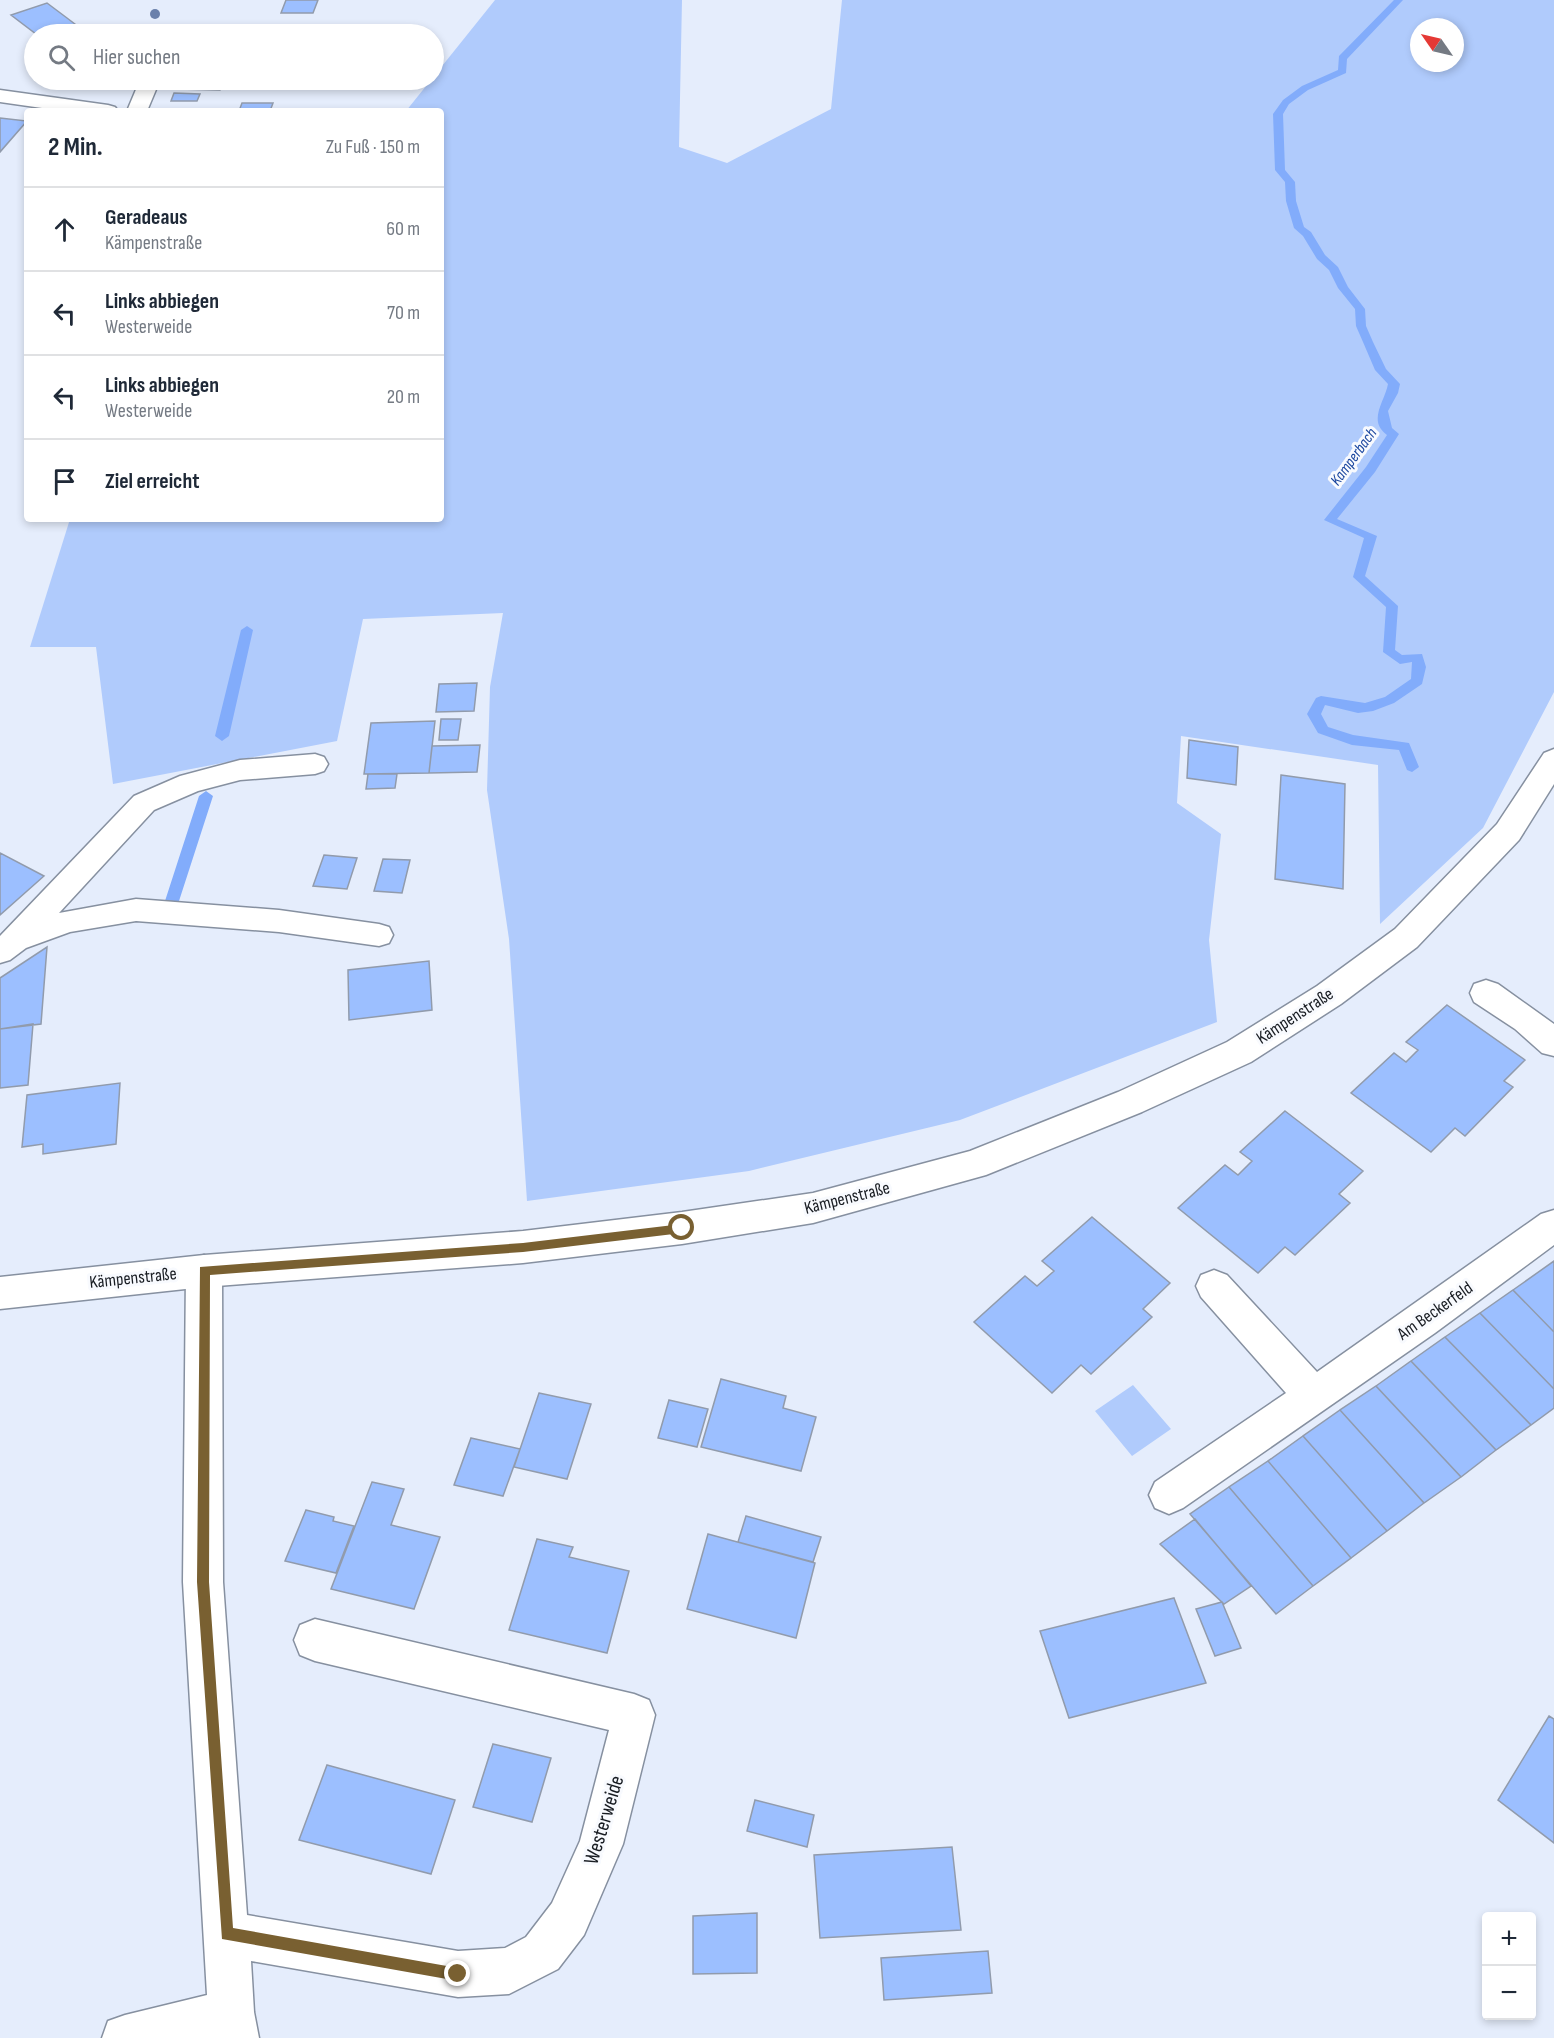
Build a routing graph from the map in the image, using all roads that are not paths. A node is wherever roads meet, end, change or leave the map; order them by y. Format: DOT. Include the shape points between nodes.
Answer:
graph roads {
  1 [pos="146,90"];
  2 [pos="0,96"];
  3 [pos="86,108"];
  4 [pos="138,108"];
  5 [pos="1554,760"];
  6 [pos="315,764"];
  7 [pos="378,935"];
  8 [pos="8,946"];
  9 [pos="1486,993"];
  10 [pos="1554,1043"];
  11 [pos="1554,1225"];
  12 [pos="204,1271"];
  13 [pos="1214,1286"];
  14 [pos="0,1293"];
  15 [pos="1313,1395"];
  16 [pos="1169,1495"];
  17 [pos="315,1640"];
  18 [pos="226,1934"];
  19 [pos="233,2025"];
  20 [pos="125,2038"];
  1 -- 4 [label="street"];
  2 -- 3 [label="street"];
  5 -- 12 [label="street, Kämpenstraße" via="1508,832 1413,930 1329,995 1239,1052 1130,1102 974,1165 813,1208 682,1228 523,1247"];
  6 -- 8 [label="lane" via="240,770 190,783 144,803"];
  7 -- 8 [label="lane" via="279,921 136,910 68,921"];
  9 -- 10 [label="street"];
  11 -- 15 [label="street, Am Beckerfeld"];
  12 -- 14 [label="street, Kämpenstraße"];
  12 -- 18 [label="street" via="203,1582"];
  13 -- 15 [label="street"];
  15 -- 16 [label="street, Am Beckerfeld"];
  17 -- 18 [label="street, Westerweide" via="634,1715 601,1844 568,1919 542,1953 509,1971 458,1974"];
  18 -- 19 [label="street"];
  19 -- 20 [label="street"];
}
